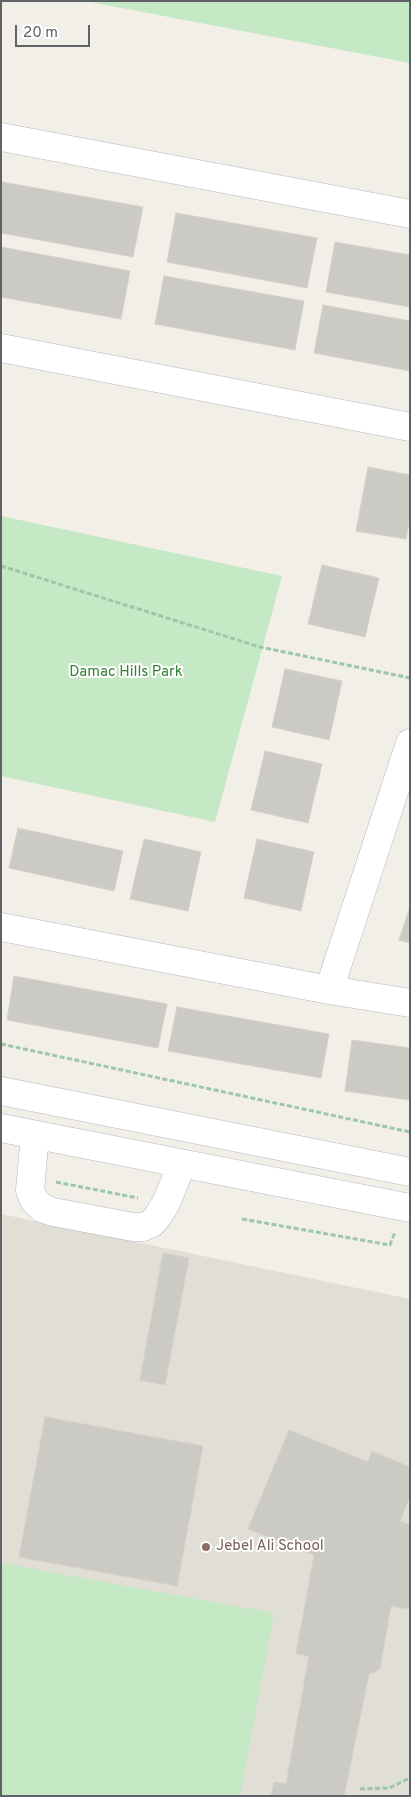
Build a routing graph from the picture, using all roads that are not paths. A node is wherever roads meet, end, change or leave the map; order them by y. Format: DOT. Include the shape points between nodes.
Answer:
graph roads {
  1 [pos="1,137"];
  2 [pos="410,214"];
  3 [pos="1,348"];
  4 [pos="410,427"];
  5 [pos="410,743"];
  6 [pos="1,927"];
  7 [pos="329,990"];
  8 [pos="410,1003"];
  9 [pos="1,1092"];
  10 [pos="1,1128"];
  11 [pos="35,1135"];
  12 [pos="182,1164"];
  13 [pos="410,1172"];
  14 [pos="403,1219"];
  1 -- 2 [label="street"];
  3 -- 4 [label="street"];
  5 -- 7 [label="street"];
  6 -- 7 [label="street"];
  7 -- 8 [label="street"];
  9 -- 13 [label="street"];
  10 -- 11 [label="street"];
  11 -- 12 [label="street"];
  11 -- 12 [label="street" via="30,1190 42,1208 53,1212 143,1227 158,1216"];
  12 -- 14 [label="street"];
}
